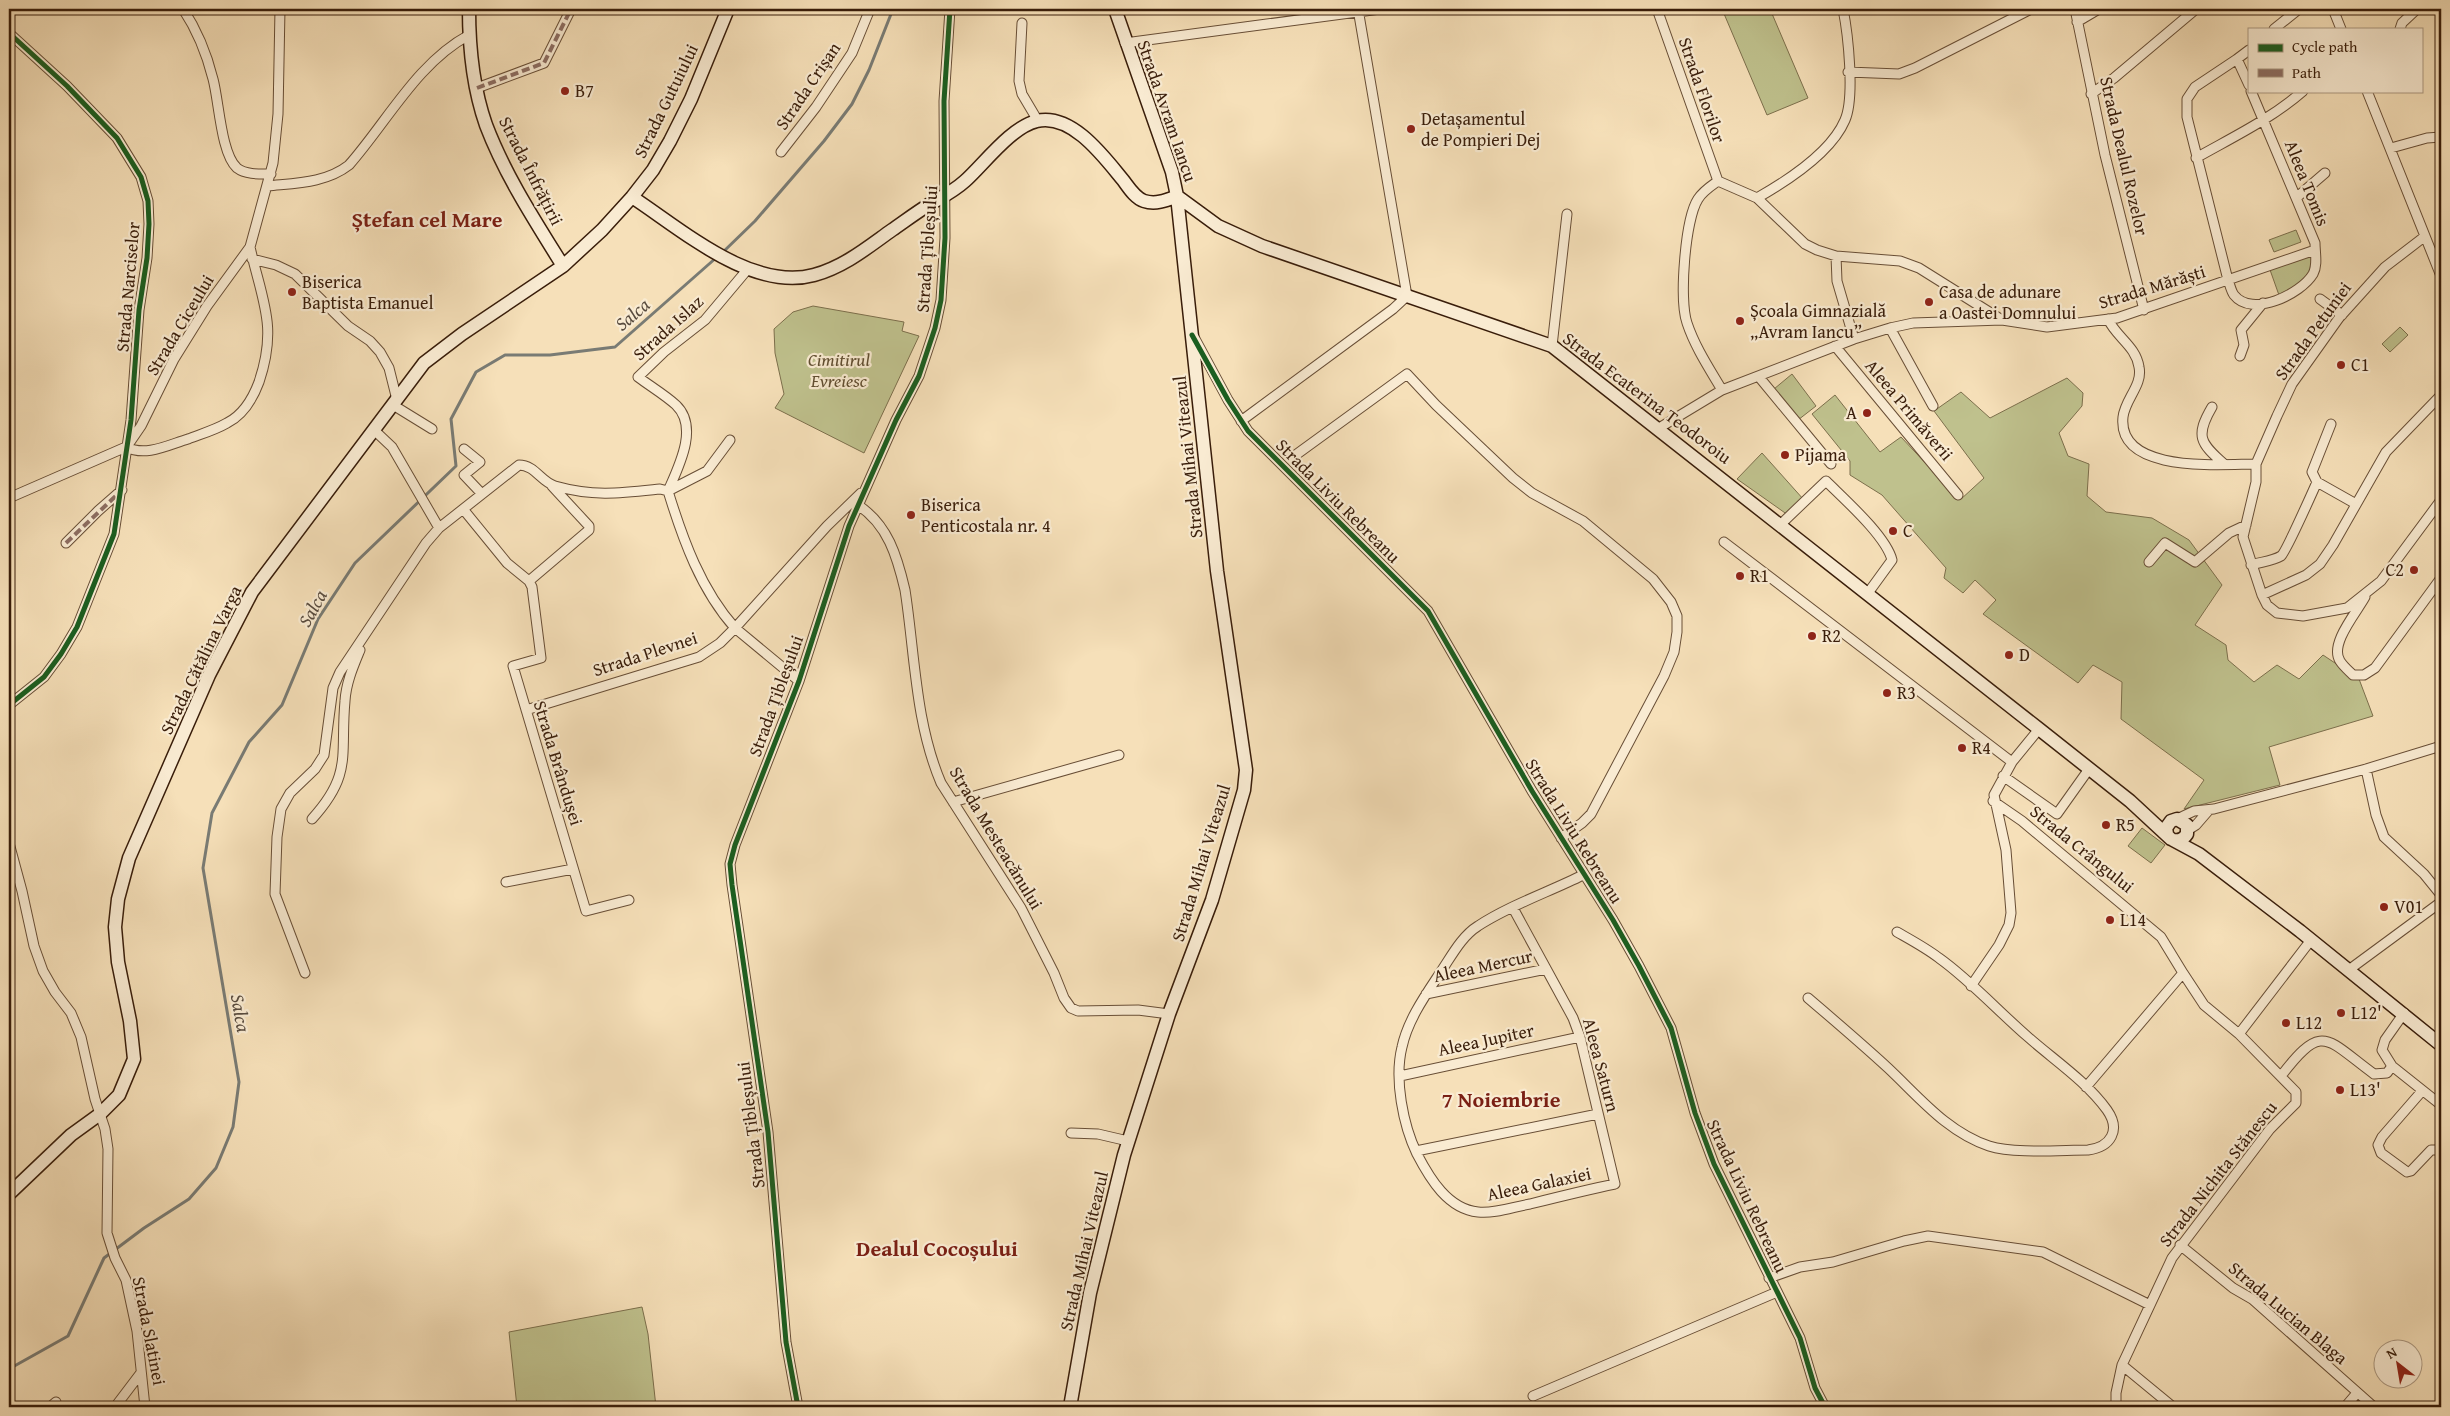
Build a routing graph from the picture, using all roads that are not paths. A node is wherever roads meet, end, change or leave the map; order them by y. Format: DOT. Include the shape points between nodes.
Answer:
graph roads {
  1 [pos="183,9"];
  2 [pos="280,9"];
  3 [pos="469,9"];
  4 [pos="571,9"];
  5 [pos="728,9"];
  6 [pos="870,9"];
  7 [pos="950,9"];
  8 [pos="1115,9"];
  9 [pos="1380,9"];
  10 [pos="1657,9"];
  11 [pos="1843,9"];
  12 [pos="2031,9"];
  13 [pos="2075,9"];
  14 [pos="2099,9"];
  15 [pos="2196,9"];
  16 [pos="2299,9"];
  17 [pos="2333,9"];
  18 [pos="2417,9"];
  19 [pos="1358,10"];
  20 [pos="2077,22"];
  21 [pos="1022,23"];
  22 [pos="2275,28"];
  23 [pos="2341,28"];
  24 [pos="2400,28"];
  25 [pos="9,34"];
  26 [pos="469,35"];
  27 [pos="1125,43"];
  28 [pos="2248,51"];
  29 [pos="2237,59"];
  30 [pos="1848,72"];
  31 [pos="2248,83"];
  32 [pos="477,88"];
  33 [pos="2252,92"];
  34 [pos="2302,92"];
  35 [pos="2367,92"];
  36 [pos="2091,94"];
  37 [pos="2264,120"];
  38 [pos="1038,121"];
  39 [pos="2441,137"];
  40 [pos="2390,148"];
  41 [pos="782,152"];
  42 [pos="2196,158"];
  43 [pos="2325,173"];
  44 [pos="271,174"];
  45 [pos="1718,181"];
  46 [pos="268,186"];
  47 [pos="946,195"];
  48 [pos="1177,196"];
  49 [pos="632,197"];
  50 [pos="1757,198"];
  51 [pos="2296,198"];
  52 [pos="1567,214"];
  53 [pos="2424,237"];
  54 [pos="250,247"];
  55 [pos="2315,250"];
  56 [pos="1836,256"];
  57 [pos="252,259"];
  58 [pos="563,266"];
  59 [pos="748,270"];
  60 [pos="2441,276"];
  61 [pos="2228,280"];
  62 [pos="1407,296"];
  63 [pos="2320,298"];
  64 [pos="2263,303"];
  65 [pos="2144,310"];
  66 [pos="2342,315"];
  67 [pos="2108,319"];
  68 [pos="2002,320"];
  69 [pos="1890,328"];
  70 [pos="1192,335"];
  71 [pos="1854,339"];
  72 [pos="1552,346"];
  73 [pos="1835,346"];
  74 [pos="2240,356"];
  75 [pos="1759,377"];
  76 [pos="1722,390"];
  77 [pos="2441,395"];
  78 [pos="395,403"];
  79 [pos="1933,406"];
  80 [pos="2212,407"];
  81 [pos="1241,421"];
  82 [pos="2331,424"];
  83 [pos="1659,428"];
  84 [pos="432,429"];
  85 [pos="374,430"];
  86 [pos="730,440"];
  87 [pos="126,447"];
  88 [pos="464,449"];
  89 [pos="1298,454"];
  90 [pos="1831,464"];
  91 [pos="2224,464"];
  92 [pos="2256,464"];
  93 [pos="2316,482"];
  94 [pos="552,486"];
  95 [pos="122,490"];
  96 [pos="865,490"];
  97 [pos="668,491"];
  98 [pos="482,494"];
  99 [pos="9,495"];
  100 [pos="1958,495"];
  101 [pos="2441,500"];
  102 [pos="2356,504"];
  103 [pos="858,505"];
  104 [pos="462,509"];
  105 [pos="1781,524"];
  106 [pos="2246,525"];
  107 [pos="439,528"];
  108 [pos="1724,542"];
  109 [pos="66,543"];
  110 [pos="2149,562"];
  111 [pos="2251,565"];
  112 [pos="2441,578"];
  113 [pos="529,581"];
  114 [pos="2368,592"];
  115 [pos="1868,593"];
  116 [pos="2262,595"];
  117 [pos="735,628"];
  118 [pos="364,638"];
  119 [pos="799,682"];
  120 [pos="9,705"];
  121 [pos="526,710"];
  122 [pos="2039,729"];
  123 [pos="2441,746"];
  124 [pos="1119,755"];
  125 [pos="2012,762"];
  126 [pos="2089,769"];
  127 [pos="2366,769"];
  128 [pos="2003,776"];
  129 [pos="1994,801"];
  130 [pos="953,802"];
  131 [pos="2136,806"];
  132 [pos="2209,810"];
  133 [pos="312,819"];
  134 [pos="2175,819"];
  135 [pos="2188,832"];
  136 [pos="2170,837"];
  137 [pos="1562,838"];
  138 [pos="9,843"];
  139 [pos="2199,854"];
  140 [pos="573,869"];
  141 [pos="1583,875"];
  142 [pos="506,882"];
  143 [pos="2441,895"];
  144 [pos="629,900"];
  145 [pos="2441,902"];
  146 [pos="1512,908"];
  147 [pos="1897,932"];
  148 [pos="2311,940"];
  149 [pos="1546,969"];
  150 [pos="2350,969"];
  151 [pos="305,973"];
  152 [pos="2183,973"];
  153 [pos="1971,986"];
  154 [pos="1426,994"];
  155 [pos="1808,998"];
  156 [pos="2404,1013"];
  157 [pos="1169,1014"];
  158 [pos="2239,1034"];
  159 [pos="1580,1037"];
  160 [pos="2441,1044"];
  161 [pos="2392,1066"];
  162 [pos="1400,1076"];
  163 [pos="2281,1076"];
  164 [pos="2086,1087"];
  165 [pos="2422,1091"];
  166 [pos="2441,1105"];
  167 [pos="100,1114"];
  168 [pos="1598,1114"];
  169 [pos="1072,1133"];
  170 [pos="1128,1141"];
  171 [pos="1416,1151"];
  172 [pos="2441,1153"];
  173 [pos="1614,1184"];
  174 [pos="10,1191"];
  175 [pos="2180,1245"];
  176 [pos="1769,1278"];
  177 [pos="1777,1292"];
  178 [pos="2150,1305"];
  179 [pos="2122,1365"];
  180 [pos="140,1374"];
  181 [pos="2357,1393"];
  182 [pos="1534,1396"];
  183 [pos="115,1407"];
  184 [pos="145,1407"];
  185 [pos="798,1407"];
  186 [pos="1070,1407"];
  187 [pos="1824,1407"];
  188 [pos="2116,1407"];
  189 [pos="2173,1407"];
  190 [pos="2345,1407"];
  191 [pos="2374,1407"];
  1 -- 44 [label="street" via="211,70 230,158 241,171"];
  2 -- 44 [label="street" via="278,114"];
  3 -- 26 [label="main road, Strada Înfrățirii"];
  4 -- 32 [label="street" via="544,63"];
  5 -- 49 [label="main road, Strada Gutuiului" via="670,141"];
  6 -- 41 [label="street, Strada Crișan" via="852,53"];
  7 -- 47 [label="street, Strada Țibleșului" via="944,101"];
  8 -- 27 [label="main road, Strada Avram Iancu"];
  9 -- 19 [label="street"];
  10 -- 45 [label="street, Strada Florilor"];
  11 -- 30 [label="street"];
  12 -- 30 [label="street" via="1899,74"];
  13 -- 20 [label="street, Strada Dealul Rozelor"];
  14 -- 20 [label="street"];
  15 -- 36 [label="street"];
  16 -- 22 [label="street"];
  17 -- 23 [label="street"];
  18 -- 24 [label="street"];
  19 -- 27 [label="street"];
  19 -- 62 [label="street"];
  20 -- 36 [label="street, Strada Dealul Rozelor"];
  21 -- 38 [label="street" via="1022,94"];
  25 -- 87 [label="street, Strada Narciselor" via="67,86 117,138 141,177 146,193 148,258 139,310"];
  26 -- 32 [label="main road, Strada Înfrățirii"];
  26 -- 46 [label="street" via="444,52 425,71 349,166 326,178"];
  27 -- 48 [label="main road, Strada Avram Iancu" via="1172,172"];
  28 -- 29 [label="street"];
  29 -- 31 [label="street"];
  29 -- 42 [label="street" via="2195,88 2187,99 2187,117"];
  30 -- 50 [label="street" via="1846,119 1836,135 1800,170"];
  32 -- 58 [label="main road, Strada Înfrățirii" via="494,143"];
  33 -- 37 [label="street, Aleea Tomis"];
  34 -- 37 [label="street"];
  35 -- 40 [label="street"];
  36 -- 65 [label="street, Strada Dealul Rozelor"];
  37 -- 42 [label="street"];
  37 -- 51 [label="street, Aleea Tomis"];
  38 -- 47 [label="main road" via="1016,133"];
  38 -- 48 [label="main road" via="1056,122 1072,128 1140,199 1153,203"];
  39 -- 40 [label="street"];
  40 -- 53 [label="street"];
  42 -- 61 [label="street"];
  43 -- 51 [label="street"];
  44 -- 46 [label="street"];
  45 -- 50 [label="street"];
  45 -- 76 [label="street" via="1694,207 1684,293 1687,322 1698,350"];
  46 -- 54 [label="street"];
  47 -- 59 [label="main road" via="854,258 821,273 781,279"];
  47 -- 96 [label="street, Strada Țibleșului" via="941,300 935,328 919,376"];
  48 -- 62 [label="main road, Strada Ecaterina Teodoroiu" via="1204,217 1237,235"];
  48 -- 70 [label="main road, Strada Mihai Viteazul"];
  49 -- 58 [label="main road, Strada Gutuiului"];
  49 -- 59 [label="main road"];
  50 -- 56 [label="street" via="1805,244"];
  51 -- 55 [label="street, Aleea Tomis"];
  52 -- 72 [label="street"];
  53 -- 60 [label="street"];
  53 -- 66 [label="street, Strada Petuniei" via="2385,267"];
  54 -- 57 [label="street"];
  54 -- 87 [label="street, Strada Ciceului" via="174,359 141,426"];
  55 -- 61 [label="street, Aleea Tomis"];
  55 -- 64 [label="street" via="2313,274 2300,289 2282,299"];
  56 -- 68 [label="street" via="1900,261 1920,268"];
  56 -- 71 [label="street" via="1837,281"];
  57 -- 78 [label="street" via="295,274 348,326 370,341 388,368"];
  57 -- 87 [label="street" via="268,319 268,347 256,390 242,413 209,431 152,450 136,452"];
  58 -- 78 [label="main road, Strada Cătălina Varga" via="424,363"];
  59 -- 97 [label="street, Strada Islaz" via="705,320 638,377 676,405 686,419 688,428 684,446"];
  61 -- 64 [label="street" via="2234,294 2241,300"];
  61 -- 65 [label="street, Strada Mărăști"];
  62 -- 72 [label="main road, Strada Ecaterina Teodoroiu"];
  62 -- 81 [label="street"];
  63 -- 66 [label="street"];
  64 -- 74 [label="street" via="2240,330 2244,345"];
  65 -- 67 [label="street, Strada Mărăști"];
  66 -- 92 [label="street, Strada Petuniei" via="2292,384"];
  67 -- 68 [label="street, Strada Mărăști" via="2047,327"];
  67 -- 91 [label="street" via="2134,353 2140,367 2139,381 2123,417 2125,434 2130,441 2136,448 2158,459"];
  68 -- 69 [label="street, Strada Mărăști" via="1913,323"];
  69 -- 71 [label="street, Strada Mărăști"];
  69 -- 79 [label="street"];
  70 -- 81 [label="street, Strada Liviu Rebreanu"];
  70 -- 157 [label="main road, Strada Mihai Viteazul" via="1217,571 1246,770 1239,813 1212,900"];
  71 -- 73 [label="street, Strada Mărăști"];
  72 -- 83 [label="main road, Strada Ecaterina Teodoroiu"];
  73 -- 75 [label="street, Strada Mărăști"];
  73 -- 100 [label="street, Aleea Primăverii"];
  75 -- 76 [label="street, Strada Mărăști"];
  75 -- 90 [label="street"];
  76 -- 83 [label="street, Strada Mărăști"];
  77 -- 102 [label="street" via="2386,452"];
  78 -- 84 [label="street"];
  78 -- 85 [label="main road, Strada Cătălina Varga"];
  80 -- 91 [label="street" via="2200,435 2206,447"];
  81 -- 137 [label="street, Strada Liviu Rebreanu" via="1268,452 1428,611"];
  82 -- 93 [label="street" via="2312,472"];
  83 -- 105 [label="main road, Strada Ecaterina Teodoroiu"];
  85 -- 107 [label="street" via="392,446"];
  85 -- 167 [label="main road, Strada Cătălina Varga" via="252,592 209,675 129,858 118,899 115,927 134,1059 119,1095"];
  86 -- 97 [label="street" via="706,471"];
  87 -- 95 [label="street, Strada Narciselor"];
  87 -- 99 [label="street"];
  88 -- 98 [label="street" via="480,462 464,475"];
  89 -- 137 [label="street" via="1407,374 1513,478 1532,493 1583,521 1653,579 1671,602 1677,616 1677,632 1674,652 1664,676 1591,814"];
  91 -- 92 [label="street"];
  92 -- 106 [label="street" via="2256,482"];
  93 -- 102 [label="street"];
  93 -- 111 [label="street" via="2287,550 2280,557"];
  94 -- 97 [label="street" via="605,495 660,489"];
  94 -- 98 [label="street" via="532,468 519,465"];
  94 -- 113 [label="street" via="589,530"];
  95 -- 109 [label="street"];
  95 -- 120 [label="street, Strada Narciselor" via="114,534 77,627 44,677"];
  96 -- 103 [label="street, Strada Țibleșului"];
  96 -- 117 [label="street, Strada Țibleșului"];
  97 -- 117 [label="street" via="683,538 696,565 722,614"];
  98 -- 104 [label="street"];
  101 -- 114 [label="street" via="2381,581"];
  102 -- 116 [label="street" via="2320,564 2306,575"];
  103 -- 119 [label="street, Strada Țibleșului"];
  103 -- 130 [label="street, Strada Mesteacănului" via="878,522 896,558 905,590 925,735 934,766"];
  104 -- 107 [label="street"];
  104 -- 113 [label="street" via="507,563"];
  105 -- 115 [label="main road, Strada Ecaterina Teodoroiu"];
  105 -- 115 [label="street" via="1826,481 1890,551 1892,560"];
  106 -- 110 [label="street" via="2229,533 2195,562 2165,543"];
  106 -- 111 [label="street" via="2243,537"];
  107 -- 118 [label="street" via="398,582"];
  108 -- 125 [label="street"];
  111 -- 116 [label="street"];
  112 -- 114 [label="street" via="2375,668 2364,675 2354,675 2339,660 2339,638"];
  113 -- 121 [label="street, Strada Brândușei" via="541,658 513,666"];
  114 -- 116 [label="street" via="2347,608 2303,616 2277,613"];
  115 -- 122 [label="main road, Strada Ecaterina Teodoroiu"];
  117 -- 119 [label="street, Strada Țibleșului"];
  117 -- 121 [label="street, Strada Plevnei" via="699,658"];
  118 -- 133 [label="street" via="348,680 343,770 334,791"];
  118 -- 151 [label="street" via="333,688 324,755 290,793 281,809 275,894"];
  119 -- 185 [label="street, Strada Țibleșului" via="730,864 768,1132 786,1342"];
  121 -- 140 [label="street, Strada Brândușei"];
  122 -- 125 [label="street"];
  122 -- 126 [label="main road, Strada Ecaterina Teodoroiu"];
  123 -- 127 [label="street"];
  124 -- 130 [label="street"];
  125 -- 128 [label="street"];
  126 -- 128 [label="street" via="2057,814"];
  126 -- 131 [label="main road, Strada Ecaterina Teodoroiu"];
  127 -- 132 [label="street"];
  127 -- 143 [label="street" via="2384,837 2424,874"];
  128 -- 129 [label="street" via="1996,788"];
  129 -- 152 [label="street, Strada Crângului" via="2029,826 2161,937"];
  129 -- 153 [label="street" via="2006,850 2011,913 2000,945"];
  130 -- 157 [label="street, Strada Mesteacănului" via="1021,908 1071,1008 1078,1011 1138,1010"];
  131 -- 134 [label="main road, Strada Ecaterina Teodoroiu" via="2160,817"];
  131 -- 136 [label="main road, Strada Ecaterina Teodoroiu"];
  132 -- 134 [label="street" via="2194,811"];
  132 -- 135 [label="street"];
  134 -- 135 [label="main road" via="2183,820"];
  134 -- 136 [label="main road" via="2167,826"];
  135 -- 136 [label="main road" via="2180,840"];
  135 -- 139 [label="main road"];
  136 -- 139 [label="main road"];
  137 -- 141 [label="street, Strada Liviu Rebreanu"];
  138 -- 167 [label="street, Strada Slatinei" via="34,946 43,971 72,1013"];
  139 -- 148 [label="main road"];
  140 -- 142 [label="street"];
  140 -- 144 [label="street, Strada Brândușei" via="586,911"];
  141 -- 146 [label="street, Aleea Galaxiei"];
  141 -- 176 [label="street, Strada Liviu Rebreanu" via="1640,966 1671,1028 1703,1137"];
  145 -- 150 [label="street"];
  146 -- 149 [label="street, Aleea Saturn"];
  146 -- 154 [label="street, Aleea Galaxiei" via="1476,927"];
  147 -- 153 [label="street" via="1940,958"];
  148 -- 150 [label="main road"];
  148 -- 158 [label="street"];
  149 -- 154 [label="street, Aleea Mercur"];
  149 -- 159 [label="street, Aleea Saturn"];
  150 -- 156 [label="main road"];
  152 -- 158 [label="street, Strada Crângului" via="2204,1005"];
  152 -- 164 [label="street"];
  153 -- 164 [label="street"];
  154 -- 162 [label="street, Aleea Galaxiei" via="1404,1038"];
  155 -- 164 [label="street" via="1950,1126 1990,1146 2088,1150 2107,1144 2112,1138 2108,1111"];
  156 -- 160 [label="main road"];
  156 -- 161 [label="street" via="2385,1040 2382,1050"];
  157 -- 170 [label="main road, Strada Mihai Viteazul"];
  158 -- 163 [label="street, Strada Nichita Stănescu"];
  159 -- 162 [label="street, Aleea Jupiter"];
  159 -- 168 [label="street, Aleea Saturn"];
  161 -- 163 [label="street" via="2387,1072 2374,1074 2329,1040 2319,1039 2310,1043"];
  161 -- 165 [label="street"];
  162 -- 171 [label="street, Aleea Galaxiei" via="1403,1105"];
  163 -- 175 [label="street, Strada Nichita Stănescu" via="2296,1092 2296,1102 2270,1129"];
  165 -- 166 [label="street"];
  165 -- 172 [label="street" via="2378,1145 2381,1153 2407,1172 2431,1150"];
  167 -- 174 [label="main road, Strada Cătălina Varga" via="71,1135"];
  167 -- 180 [label="street, Strada Slatinei" via="108,1149 107,1233 126,1280 137,1331"];
  168 -- 171 [label="street"];
  168 -- 173 [label="street, Aleea Saturn"];
  169 -- 170 [label="street" via="1098,1134"];
  170 -- 186 [label="main road, Strada Mihai Viteazul" via="1090,1293"];
  171 -- 173 [label="street, Aleea Galaxiei" via="1444,1194 1460,1207 1479,1213"];
  175 -- 178 [label="street, Strada Nichita Stănescu"];
  175 -- 181 [label="street, Strada Lucian Blaga" via="2252,1300"];
  176 -- 177 [label="street, Strada Liviu Rebreanu"];
  176 -- 178 [label="street, Strada Liviu Rebreanu" via="1800,1267 1833,1262 1928,1236 2043,1252"];
  177 -- 182 [label="street"];
  177 -- 187 [label="street, Strada Liviu Rebreanu" via="1800,1338"];
  178 -- 179 [label="street, Strada Nichita Stănescu"];
  179 -- 188 [label="street, Strada Nichita Stănescu"];
  179 -- 189 [label="street"];
  180 -- 183 [label="street"];
  180 -- 184 [label="street, Strada Slatinei"];
  181 -- 190 [label="street"];
  181 -- 191 [label="street, Strada Lucian Blaga"];
}
